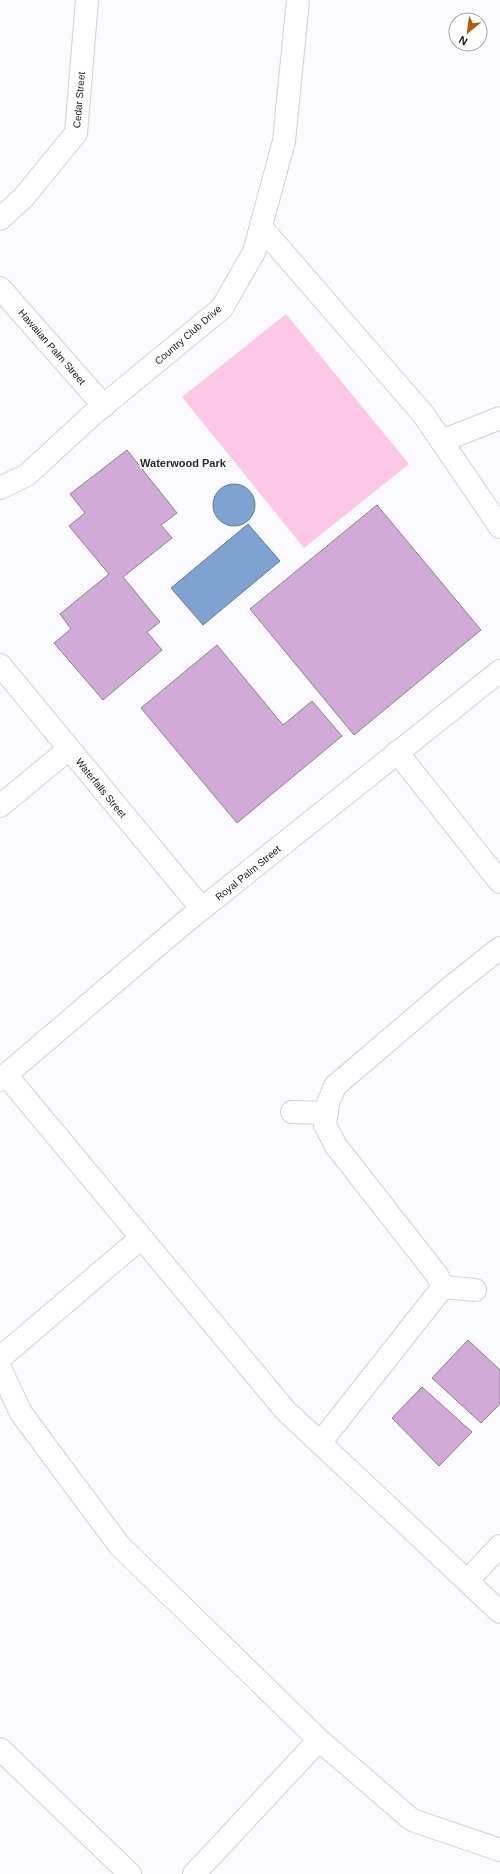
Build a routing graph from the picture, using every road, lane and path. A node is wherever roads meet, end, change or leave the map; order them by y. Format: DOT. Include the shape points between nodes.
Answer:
graph roads {
  1 [pos="87,0"];
  2 [pos="298,0"];
  3 [pos="0,219"];
  4 [pos="261,227"];
  5 [pos="0,288"];
  6 [pos="104,406"];
  7 [pos="500,418"];
  8 [pos="442,441"];
  9 [pos="0,488"];
  10 [pos="500,527"];
  11 [pos="0,665"];
  12 [pos="500,671"];
  13 [pos="69,749"];
  14 [pos="397,752"];
  15 [pos="0,806"];
  16 [pos="500,882"];
  17 [pos="202,909"];
  18 [pos="500,948"];
  19 [pos="3,1077"];
  20 [pos="292,1112"];
  21 [pos="327,1113"];
  22 [pos="141,1238"];
  23 [pos="443,1287"];
  24 [pos="475,1290"];
  25 [pos="0,1358"];
  26 [pos="0,1368"];
  27 [pos="320,1443"];
  28 [pos="500,1546"];
  29 [pos="467,1581"];
  30 [pos="500,1612"];
  31 [pos="319,1740"];
  32 [pos="0,1750"];
  33 [pos="500,1850"];
  34 [pos="130,1874"];
  35 [pos="194,1874"];
  1 -- 3 [label="street, Cedar Street" via="76,133 24,197"];
  2 -- 4 [label="street, Country Club Drive" via="284,141"];
  4 -- 6 [label="street, Country Club Drive" via="254,252 222,308"];
  4 -- 8 [label="street" via="424,414"];
  5 -- 6 [label="street, Hawaiian Palm Street"];
  6 -- 9 [label="street, Country Club Drive" via="27,475"];
  7 -- 8 [label="street"];
  8 -- 10 [label="street"];
  11 -- 13 [label="street, Waterfalls Street"];
  12 -- 14 [label="street, Royal Palm Street"];
  13 -- 15 [label="street"];
  13 -- 17 [label="street, Waterfalls Street"];
  14 -- 16 [label="street"];
  14 -- 17 [label="street, Royal Palm Street"];
  17 -- 19 [label="street, Royal Palm Street"];
  18 -- 21 [label="street" via="335,1086"];
  19 -- 22 [label="street"];
  20 -- 21 [label="street"];
  21 -- 23 [label="street" via="325,1125 336,1146 437,1274"];
  22 -- 25 [label="street"];
  22 -- 27 [label="street" via="285,1410"];
  23 -- 24 [label="street"];
  23 -- 27 [label="street"];
  26 -- 31 [label="street" via="21,1413 119,1545"];
  27 -- 29 [label="street"];
  28 -- 29 [label="street"];
  29 -- 30 [label="street"];
  31 -- 33 [label="street" via="412,1820"];
  31 -- 35 [label="street"];
  32 -- 34 [label="street"];
}
